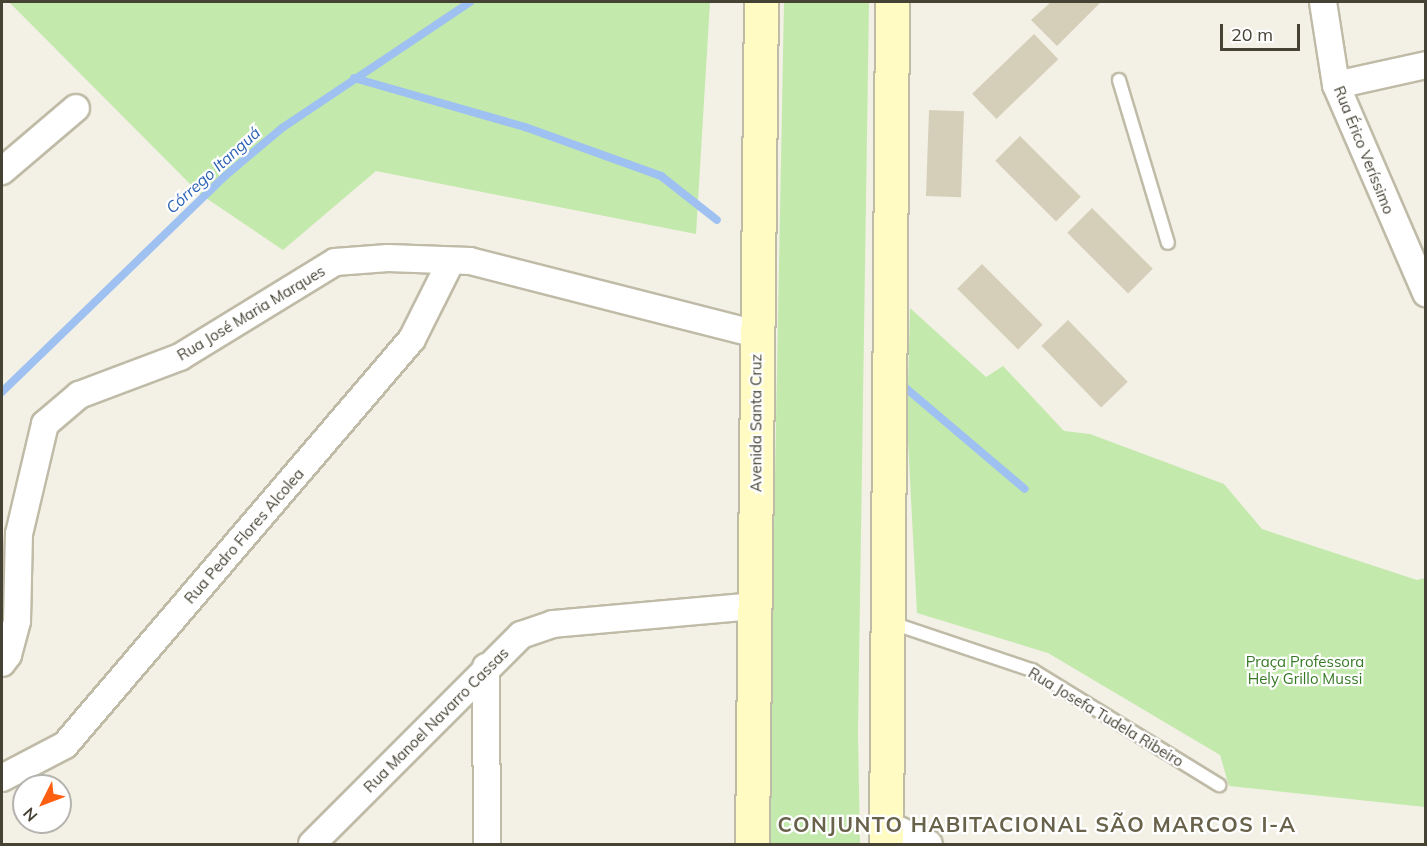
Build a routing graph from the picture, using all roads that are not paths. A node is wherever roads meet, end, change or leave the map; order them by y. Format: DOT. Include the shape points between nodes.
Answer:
graph roads {
  1 [pos="761,2"];
  2 [pos="892,2"];
  3 [pos="1323,2"];
  4 [pos="1425,65"];
  5 [pos="1119,80"];
  6 [pos="1336,85"];
  7 [pos="76,108"];
  8 [pos="2,171"];
  9 [pos="1168,243"];
  10 [pos="451,261"];
  11 [pos="1425,293"];
  12 [pos="757,334"];
  13 [pos="19,534"];
  14 [pos="2,577"];
  15 [pos="754,606"];
  16 [pos="9,616"];
  17 [pos="888,621"];
  18 [pos="4,650"];
  19 [pos="486,667"];
  20 [pos="2,778"];
  21 [pos="1219,785"];
  22 [pos="886,834"];
  23 [pos="312,844"];
  24 [pos="487,844"];
  25 [pos="752,844"];
  26 [pos="929,844"];
  1 -- 12 [label="main road, Avenida Santa Cruz"];
  2 -- 17 [label="main road"];
  3 -- 6 [label="street, Rua Érico Veríssimo"];
  4 -- 6 [label="street"];
  5 -- 9 [label="lane"];
  6 -- 11 [label="street, Rua Érico Veríssimo"];
  7 -- 8 [label="street"];
  10 -- 12 [label="street, Rua José Maria Marques" via="470,261"];
  10 -- 13 [label="street, Rua José Maria Marques" via="388,258 336,262 180,357 79,395 45,424"];
  10 -- 20 [label="street, Rua Pedro Flores Alcolea" via="412,339 65,745"];
  12 -- 15 [label="main road, Avenida Santa Cruz"];
  13 -- 14 [label="street, Rua José Maria Marques"];
  13 -- 16 [label="street, Rua José Maria Marques"];
  15 -- 19 [label="street, Rua Manoel Navarro Cassas" via="553,624 521,635"];
  15 -- 25 [label="main road, Avenida Santa Cruz"];
  16 -- 18 [label="street, Rua José Maria Marques"];
  17 -- 21 [label="lane, Rua Josefa Tudela Ribeiro" via="1032,670"];
  17 -- 22 [label="main road"];
  19 -- 23 [label="street, Rua Manoel Navarro Cassas"];
  19 -- 24 [label="street"];
  22 -- 26 [label="street"];
}
